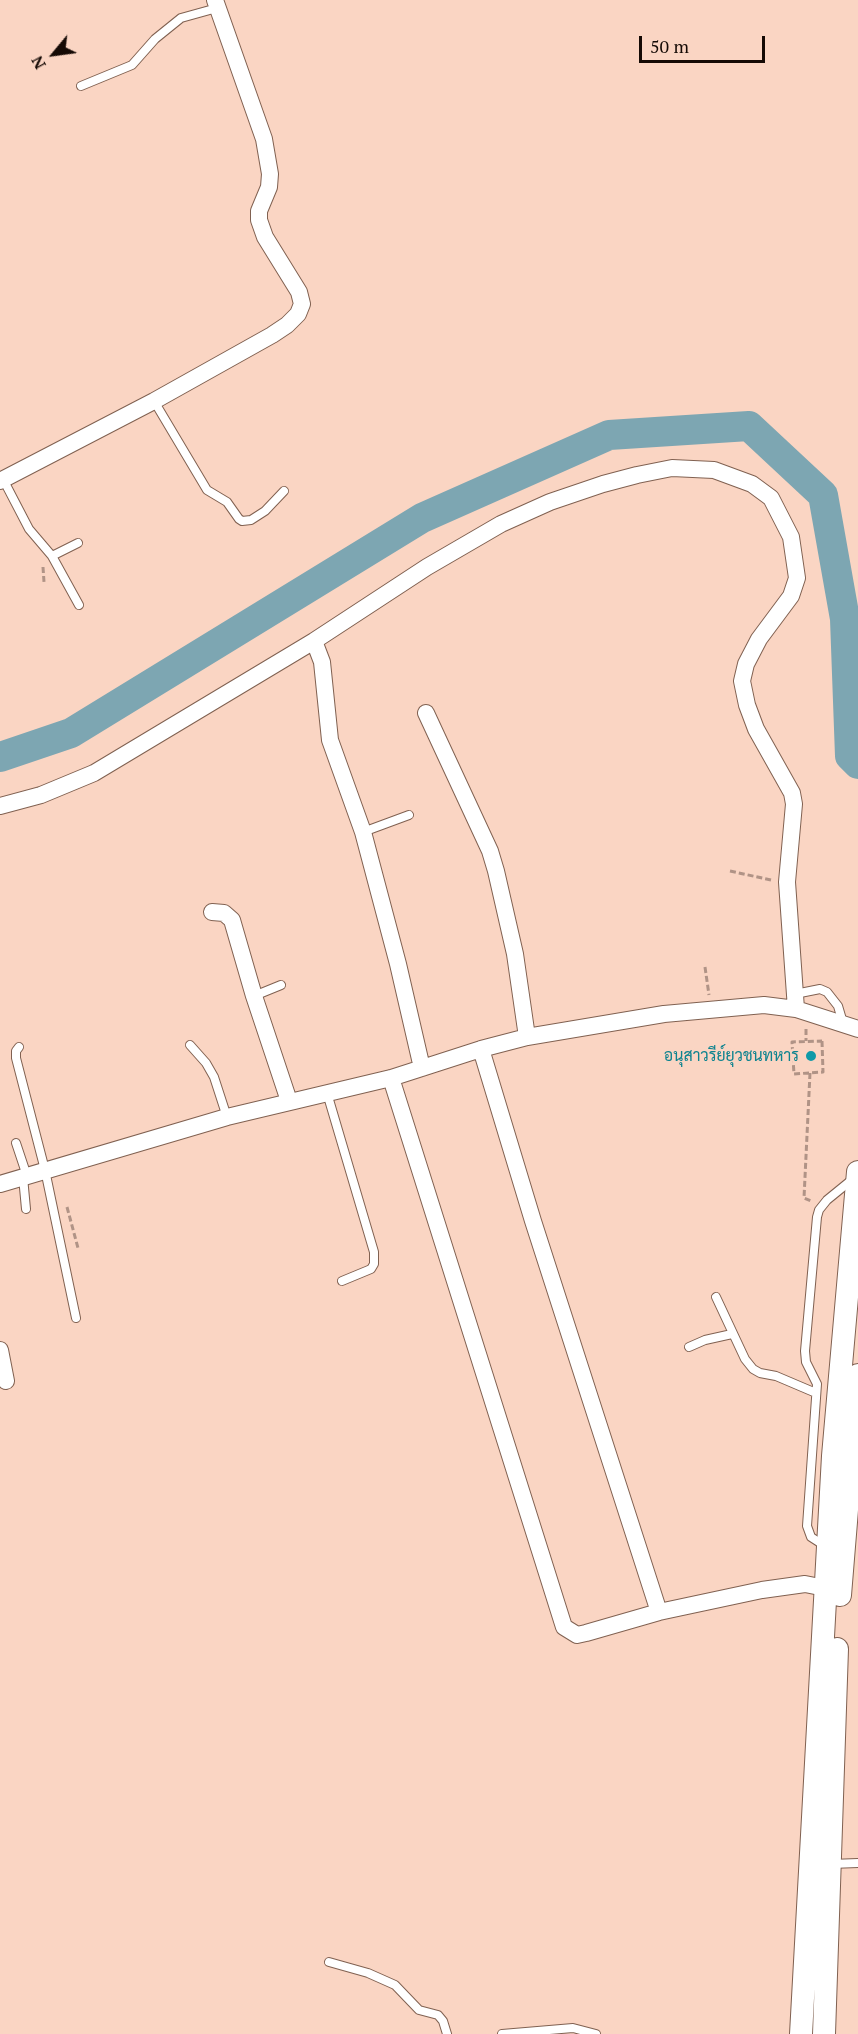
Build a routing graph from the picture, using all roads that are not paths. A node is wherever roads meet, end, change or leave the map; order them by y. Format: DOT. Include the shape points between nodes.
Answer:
graph roads {
  1 [pos="216,4"];
  2 [pos="81,86"];
  3 [pos="154,401"];
  4 [pos="2,480"];
  5 [pos="284,491"];
  6 [pos="78,543"];
  7 [pos="52,556"];
  8 [pos="79,605"];
  9 [pos="315,641"];
  10 [pos="426,713"];
  11 [pos="0,807"];
  12 [pos="409,815"];
  13 [pos="363,832"];
  14 [pos="212,912"];
  15 [pos="280,986"];
  16 [pos="254,996"];
  17 [pos="796,1001"];
  18 [pos="850,1026"];
  19 [pos="527,1037"];
  20 [pos="190,1046"];
  21 [pos="19,1047"];
  22 [pos="481,1049"];
  23 [pos="422,1068"];
  24 [pos="391,1078"];
  25 [pos="327,1093"];
  26 [pos="289,1101"];
  27 [pos="227,1117"];
  28 [pos="16,1143"];
  29 [pos="45,1170"];
  30 [pos="858,1174"];
  31 [pos="25,1176"];
  32 [pos="0,1184"];
  33 [pos="26,1209"];
  34 [pos="342,1281"];
  35 [pos="716,1297"];
  36 [pos="76,1318"];
  37 [pos="732,1334"];
  38 [pos="689,1347"];
  39 [pos="0,1350"];
  40 [pos="858,1375"];
  41 [pos="6,1381"];
  42 [pos="816,1393"];
  43 [pos="855,1460"];
  44 [pos="827,1548"];
  45 [pos="825,1588"];
  46 [pos="659,1612"];
  47 [pos="858,1863"];
  48 [pos="830,1864"];
  49 [pos="329,1962"];
  50 [pos="447,2034"];
  51 [pos="502,2034"];
  52 [pos="596,2034"];
  53 [pos="801,2034"];
  54 [pos="824,2034"];
  1 -- 2 [label="lane" via="181,18 132,64"];
  1 -- 3 [label="street" via="264,139 270,174 259,220 302,304 298,314 272,335"];
  3 -- 4 [label="street"];
  3 -- 5 [label="lane" via="207,490 227,502 239,519 251,520"];
  4 -- 7 [label="lane" via="29,528"];
  6 -- 7 [label="lane"];
  7 -- 8 [label="lane"];
  9 -- 11 [label="street" via="94,773"];
  9 -- 13 [label="street" via="322,662 330,741"];
  9 -- 17 [label="street" via="501,524 603,484 672,468 714,470 752,484 771,498 791,537 797,578 790,596 759,639 742,681 756,729 792,793 794,804 788,882"];
  10 -- 19 [label="street" via="496,871 515,954"];
  12 -- 13 [label="lane"];
  13 -- 23 [label="street"];
  14 -- 16 [label="street" via="224,913 232,920"];
  15 -- 16 [label="lane"];
  16 -- 26 [label="street"];
  17 -- 18 [label="street"];
  17 -- 18 [label="lane" via="820,989 827,992"];
  17 -- 19 [label="street" via="664,1014"];
  19 -- 22 [label="street"];
  20 -- 27 [label="lane" via="206,1063"];
  21 -- 29 [label="lane" via="16,1058"];
  22 -- 23 [label="street"];
  22 -- 46 [label="street"];
  23 -- 24 [label="street"];
  24 -- 25 [label="street"];
  24 -- 46 [label="street" via="564,1627 577,1635"];
  25 -- 26 [label="street"];
  25 -- 34 [label="lane" via="374,1252 371,1269"];
  26 -- 27 [label="street"];
  27 -- 29 [label="street"];
  28 -- 31 [label="lane"];
  29 -- 31 [label="street"];
  29 -- 36 [label="lane"];
  30 -- 42 [label="lane" via="827,1200 817,1217 805,1351 816,1380"];
  30 -- 44 [label="main road"];
  31 -- 32 [label="street"];
  31 -- 33 [label="lane"];
  35 -- 37 [label="lane"];
  37 -- 38 [label="lane"];
  37 -- 42 [label="lane" via="753,1369"];
  39 -- 41 [label="street"];
  40 -- 43 [label="main road"];
  42 -- 44 [label="lane" via="807,1526 811,1537"];
  43 -- 48 [label="main road" via="838,1636"];
  44 -- 45 [label="main road"];
  45 -- 46 [label="street" via="805,1584 762,1590"];
  45 -- 53 [label="main road"];
  47 -- 48 [label="lane"];
  48 -- 54 [label="main road"];
  49 -- 50 [label="lane" via="395,1985 419,2010 438,2015"];
  51 -- 52 [label="lane" via="573,2028"];
}
